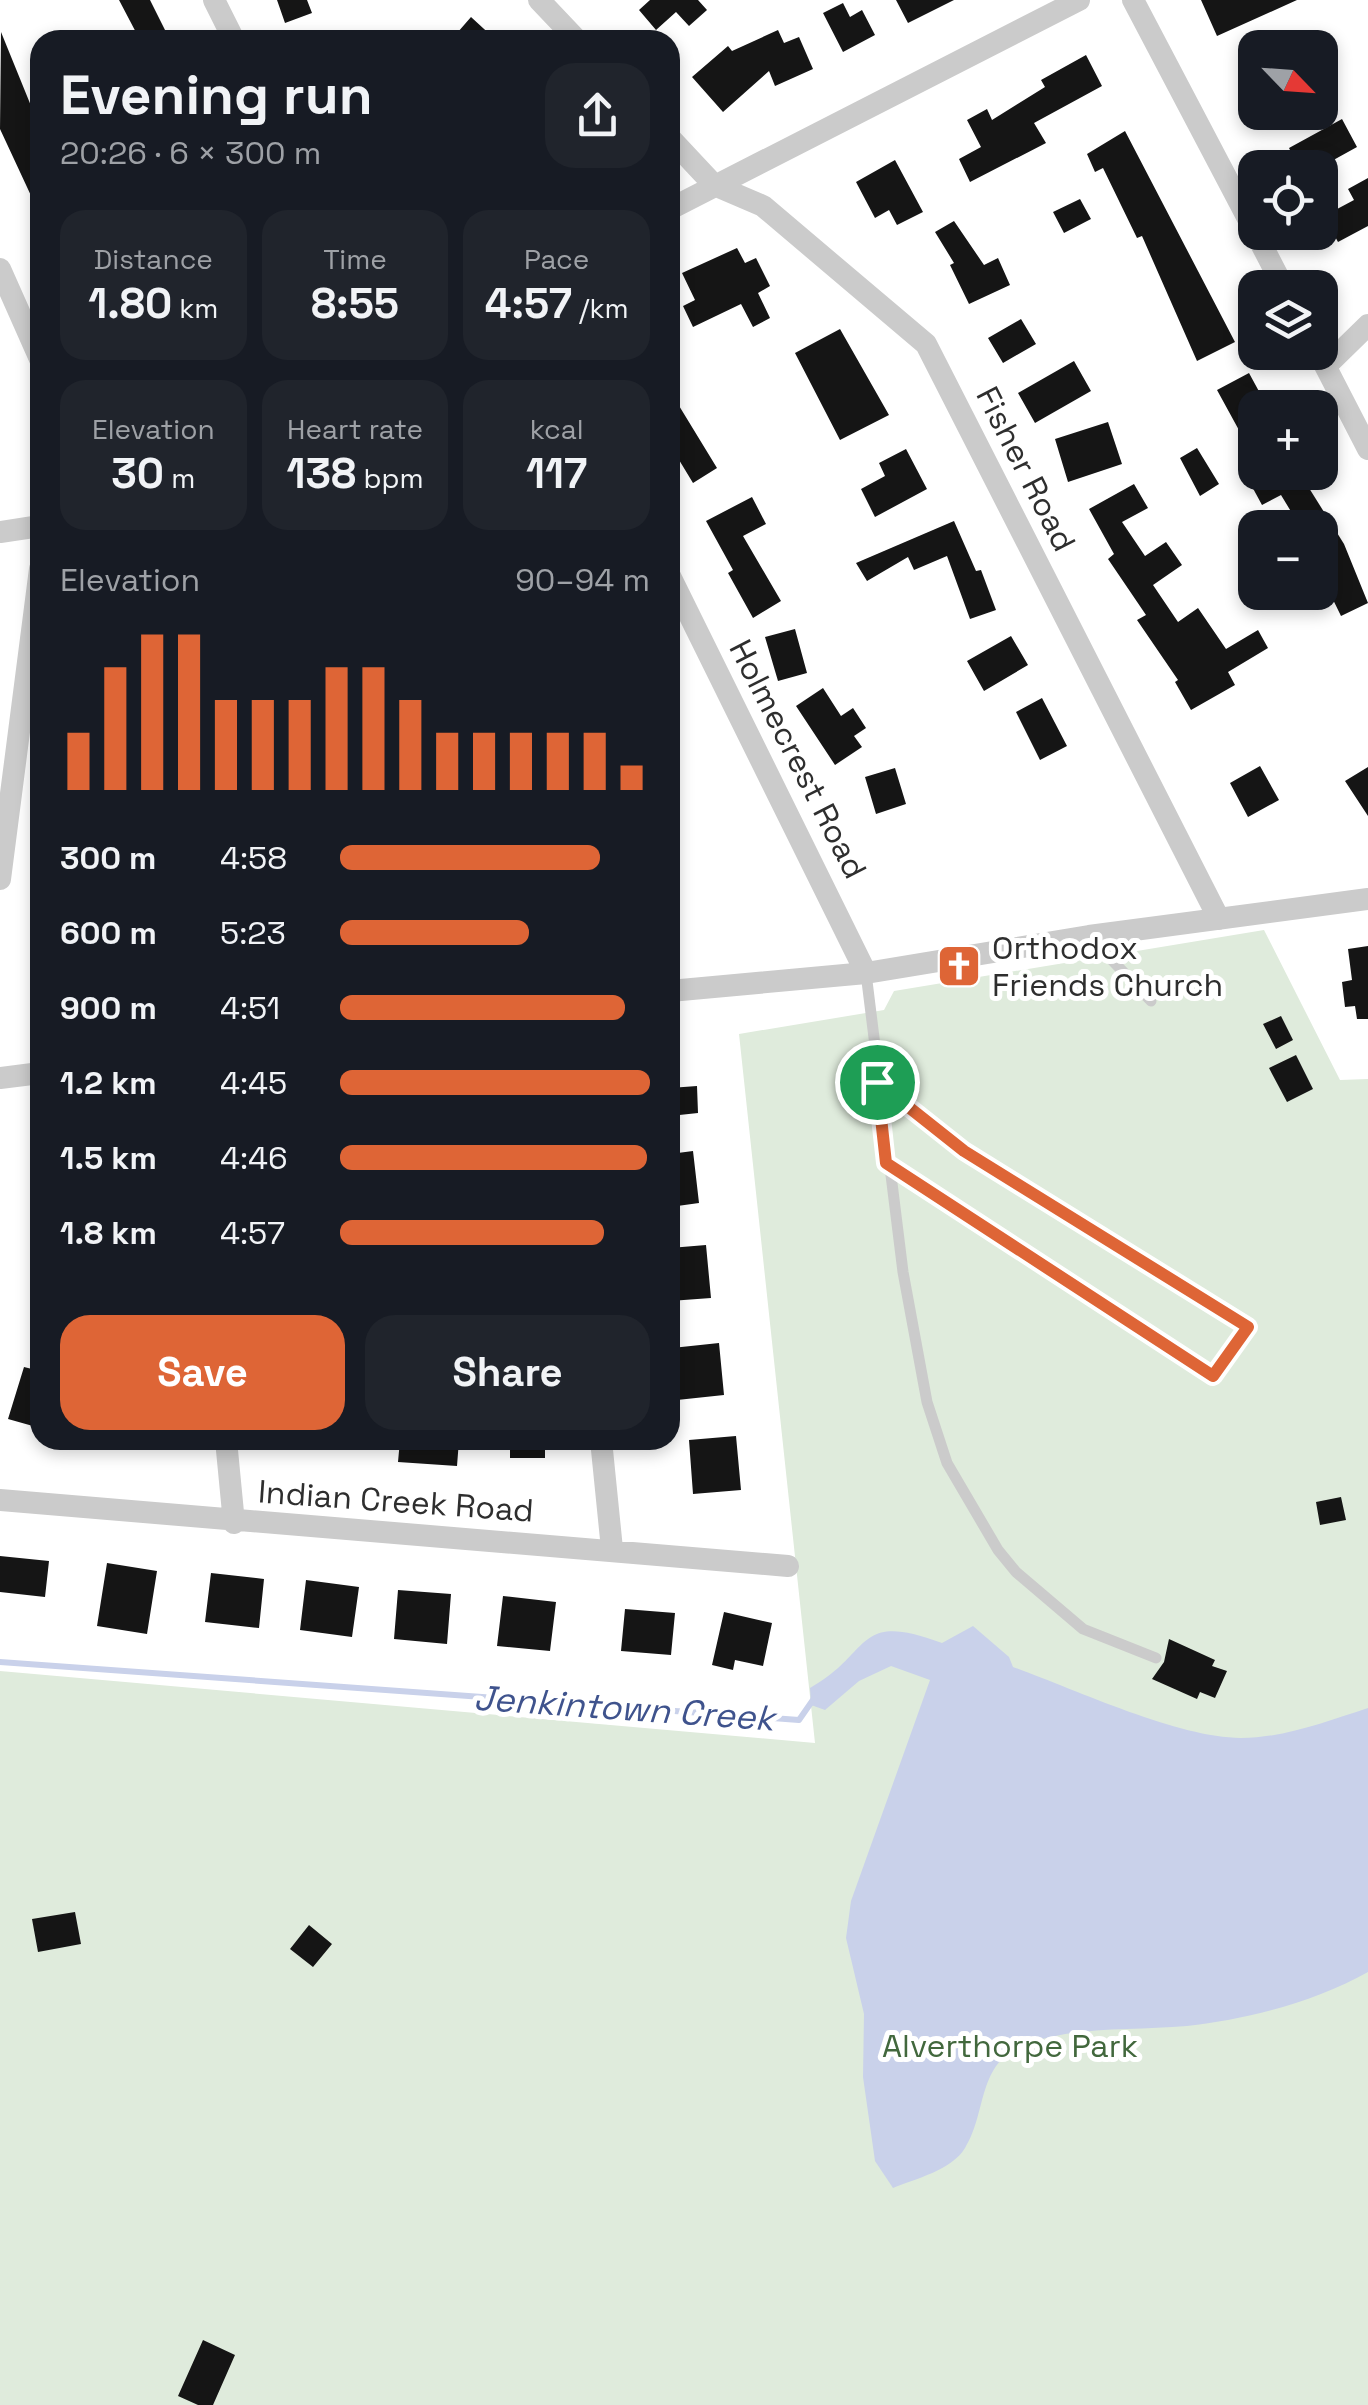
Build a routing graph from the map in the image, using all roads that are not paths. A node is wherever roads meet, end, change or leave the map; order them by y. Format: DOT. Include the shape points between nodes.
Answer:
graph roads {
  1 [pos="214,0"];
  2 [pos="539,0"];
  3 [pos="1080,0"];
  4 [pos="1133,0"];
  5 [pos="229,30"];
  6 [pos="568,30"];
  7 [pos="680,149"];
  8 [pos="714,185"];
  9 [pos="1238,200"];
  10 [pos="680,203"];
  11 [pos="2,279"];
  12 [pos="1368,325"];
  13 [pos="30,338"];
  14 [pos="1338,347"];
  15 [pos="1328,370"];
  16 [pos="1368,448"];
  17 [pos="30,528"];
  18 [pos="0,532"];
  19 [pos="680,596"];
  20 [pos="30,633"];
  21 [pos="6,786"];
  22 [pos="0,880"];
  23 [pos="1368,899"];
  24 [pos="1219,919"];
  25 [pos="1090,936"];
  26 [pos="866,973"];
  27 [pos="680,989"];
  28 [pos="1151,1001"];
  29 [pos="30,1074"];
  30 [pos="0,1078"];
  31 [pos="877,1082"];
  32 [pos="886,1163"];
  33 [pos="227,1450"];
  34 [pos="603,1450"];
  35 [pos="0,1500"];
  36 [pos="234,1523"];
  37 [pos="612,1549"];
  38 [pos="788,1566"];
  39 [pos="1156,1658"];
  1 -- 5 [label="street"];
  2 -- 6 [label="street"];
  3 -- 8 [label="street"];
  4 -- 9 [label="street"];
  7 -- 8 [label="street, Fisher Road"];
  8 -- 10 [label="street"];
  8 -- 24 [label="street, Fisher Road" via="763,206 926,344"];
  11 -- 13 [label="street"];
  12 -- 14 [label="street"];
  15 -- 16 [label="street"];
  17 -- 18 [label="street"];
  19 -- 26 [label="street, Holmecrest Road"];
  20 -- 21 [label="street"];
  21 -- 22 [label="street"];
  23 -- 24 [label="street"];
  24 -- 25 [label="street"];
  25 -- 26 [label="street"];
  25 -- 28 [label="lane"];
  26 -- 27 [label="street"];
  26 -- 31 [label="lane"];
  29 -- 30 [label="street"];
  31 -- 32 [label="lane"];
  31 -- 32 [label="lane" via="964,1151 1248,1327 1213,1376"];
  32 -- 39 [label="lane" via="927,1402 946,1463 1016,1572 1083,1629"];
  33 -- 36 [label="street"];
  34 -- 37 [label="street"];
  35 -- 36 [label="street, Indian Creek Road"];
  36 -- 37 [label="street, Indian Creek Road"];
  37 -- 38 [label="street, Indian Creek Road"];
}
